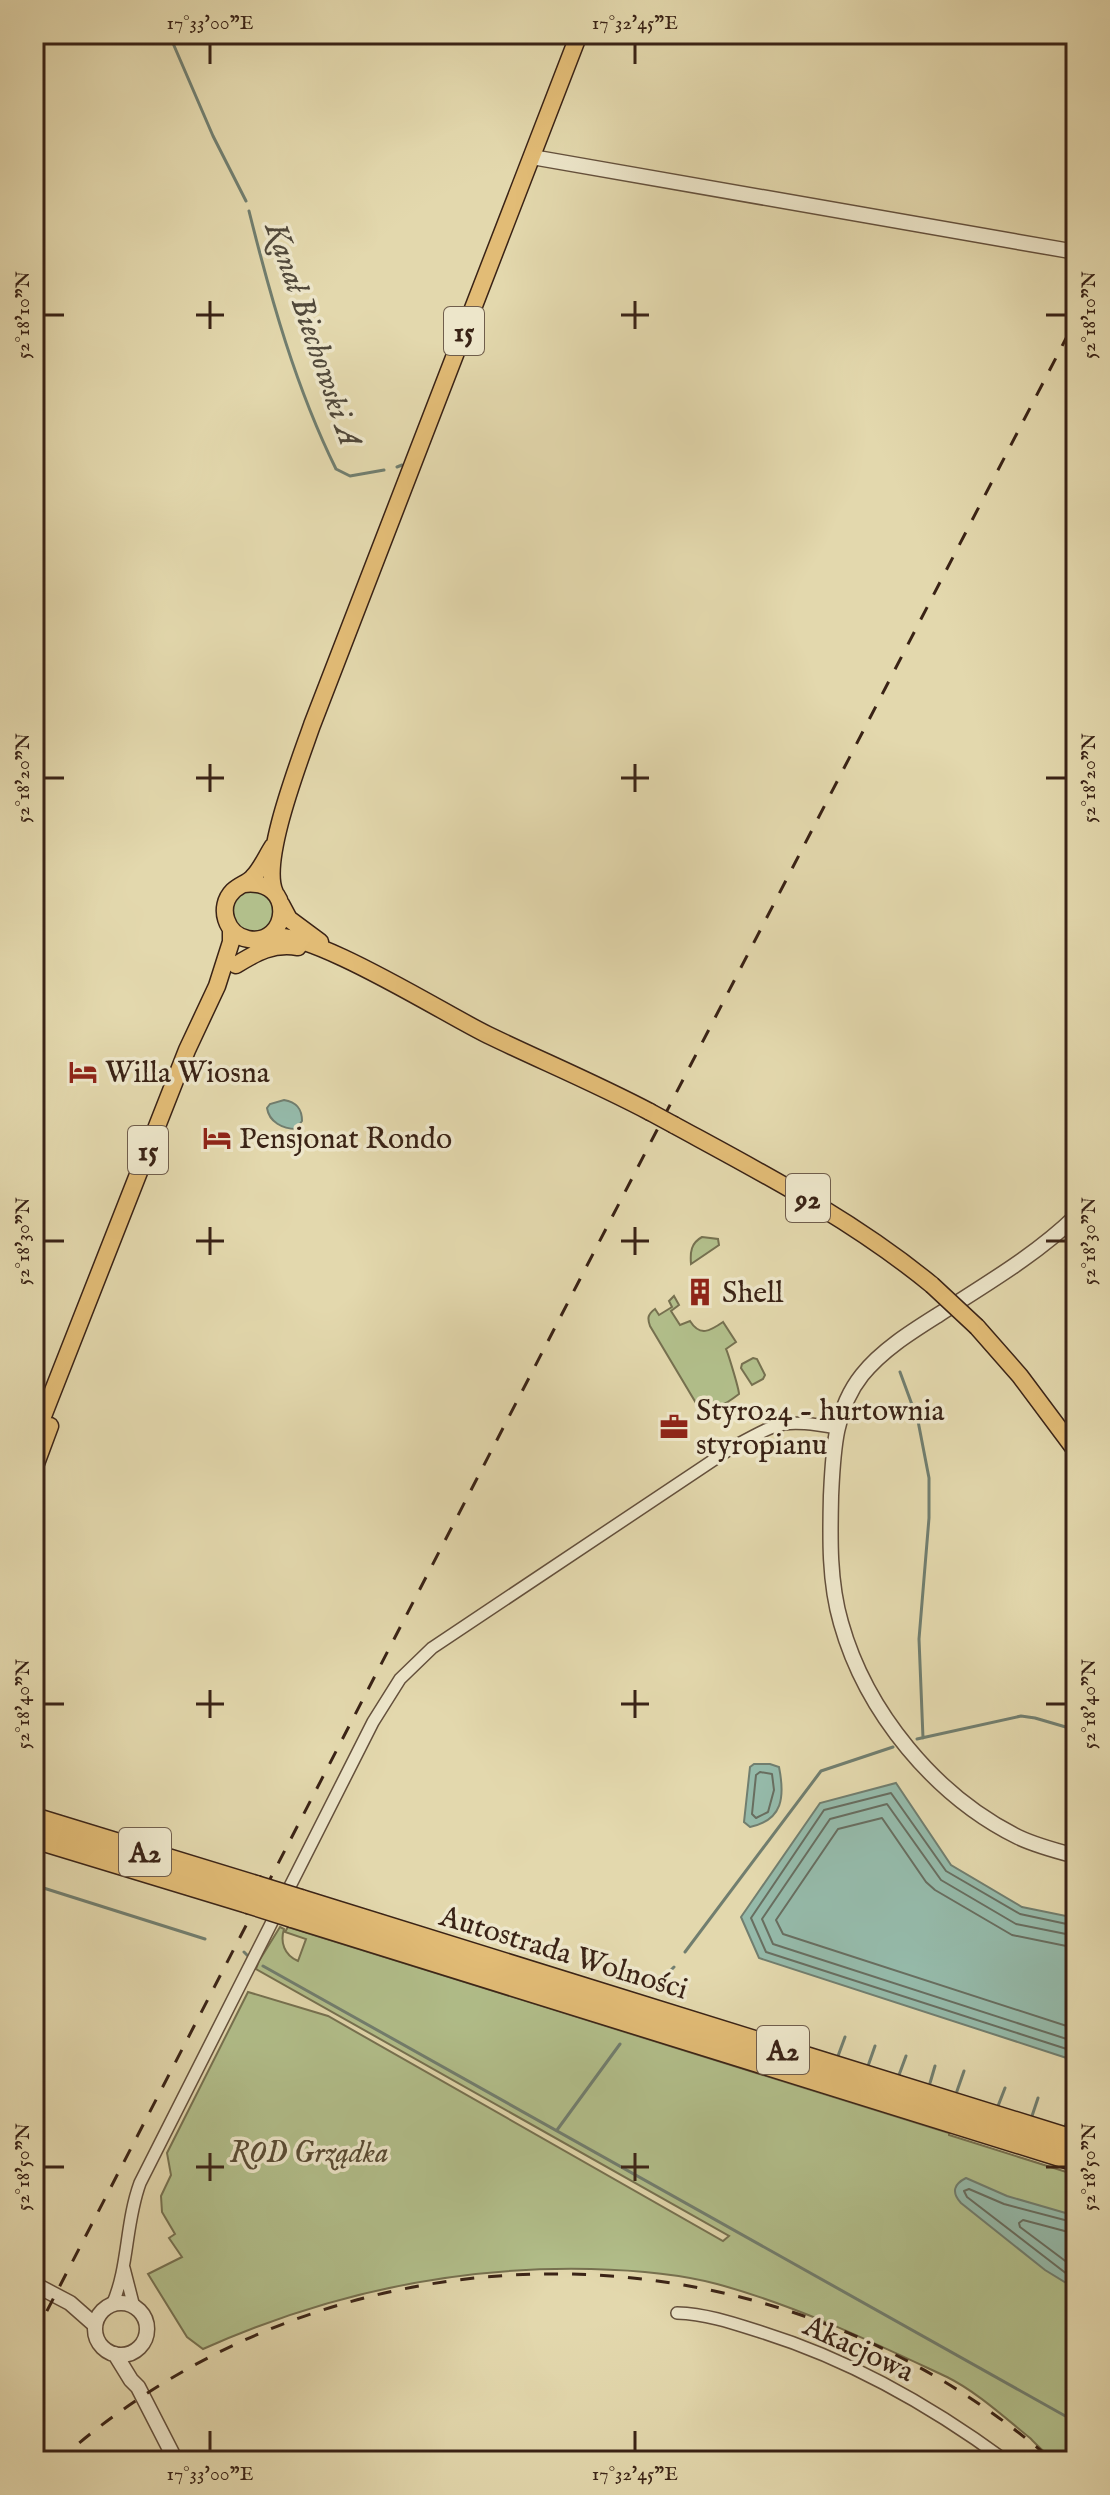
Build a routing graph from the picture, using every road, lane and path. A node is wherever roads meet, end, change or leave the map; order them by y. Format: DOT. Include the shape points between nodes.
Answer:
graph roads {
  1 [pos="579,34"];
  2 [pos="532,157"];
  3 [pos="1076,252"];
  4 [pos="276,841"];
  5 [pos="244,884"];
  6 [pos="278,898"];
  7 [pos="231,930"];
  8 [pos="261,938"];
  9 [pos="337,955"];
  10 [pos="236,965"];
  11 [pos="217,986"];
  12 [pos="1076,1216"];
  13 [pos="87,1309"];
  14 [pos="837,1428"];
  15 [pos="34,1439"];
  16 [pos="1076,1451"];
  17 [pos="34,1469"];
  18 [pos="34,1818"];
  19 [pos="34,1838"];
  20 [pos="1076,1856"];
  21 [pos="252,1895"];
  22 [pos="296,1908"];
  23 [pos="1076,2141"];
  24 [pos="1076,2161"];
  25 [pos="124,2268"];
  26 [pos="34,2284"];
  27 [pos="70,2303"];
  28 [pos="134,2307"];
  29 [pos="108,2308"];
  30 [pos="677,2313"];
  31 [pos="95,2325"];
  32 [pos="136,2351"];
  33 [pos="115,2354"];
  34 [pos="138,2387"];
  35 [pos="176,2461"];
  36 [pos="1006,2461"];
  1 -- 2 [label="main road, 15"];
  2 -- 3 [label="street"];
  2 -- 4 [label="main road, 15" via="312,725"];
  4 -- 5 [label="main road, 15"];
  4 -- 6 [label="main road, 15" via="271,879"];
  5 -- 6 [label="main road" via="257,883"];
  5 -- 7 [label="main road, 15" via="228,898 225,909"];
  6 -- 8 [label="main road, 15" via="278,926"];
  6 -- 9 [label="main road, 92" via="289,919"];
  7 -- 8 [label="main road" via="245,939"];
  7 -- 11 [label="main road, 15"];
  8 -- 9 [label="main road, 92" via="286,936"];
  8 -- 10 [label="main road, 15" via="249,945"];
  9 -- 10 [label="main road, 92" via="280,946"];
  9 -- 16 [label="main road, 92, bridge" via="650,1112 832,1212 932,1285 977,1327"];
  10 -- 11 [label="main road, 15"];
  11 -- 13 [label="main road, 15"];
  12 -- 14 [label="street" via="1041,1247 888,1349 861,1376"];
  13 -- 15 [label="main road, 15"];
  13 -- 17 [label="main road, 15"];
  14 -- 20 [label="street" via="830,1535 834,1586 840,1621 864,1684 901,1737 964,1803 1022,1839"];
  14 -- 25 [label="street" via="787,1421 733,1447 412,1665 389,1694 356,1755 140,2183 129,2216"];
  18 -- 21 [label="highway, Autostrada Wolności / A2"];
  19 -- 21 [label="highway, Autostrada Wolności / A2"];
  21 -- 22 [label="highway, Autostrada Wolności / A2, bridge"];
  22 -- 23 [label="highway, Autostrada Wolności / A2"];
  22 -- 24 [label="highway, Autostrada Wolności / A2"];
  25 -- 28 [label="street"];
  25 -- 29 [label="street"];
  26 -- 27 [label="street"];
  27 -- 29 [label="street"];
  27 -- 31 [label="street"];
  28 -- 29 [label="street"];
  28 -- 32 [label="street" via="147,2328"];
  29 -- 31 [label="street"];
  30 -- 36 [label="street, Akacjowa" via="703,2313 803,2345 871,2374 952,2421"];
  31 -- 33 [label="street" via="98,2342"];
  32 -- 33 [label="street"];
  32 -- 34 [label="street"];
  33 -- 34 [label="street"];
  34 -- 35 [label="street"];
}
